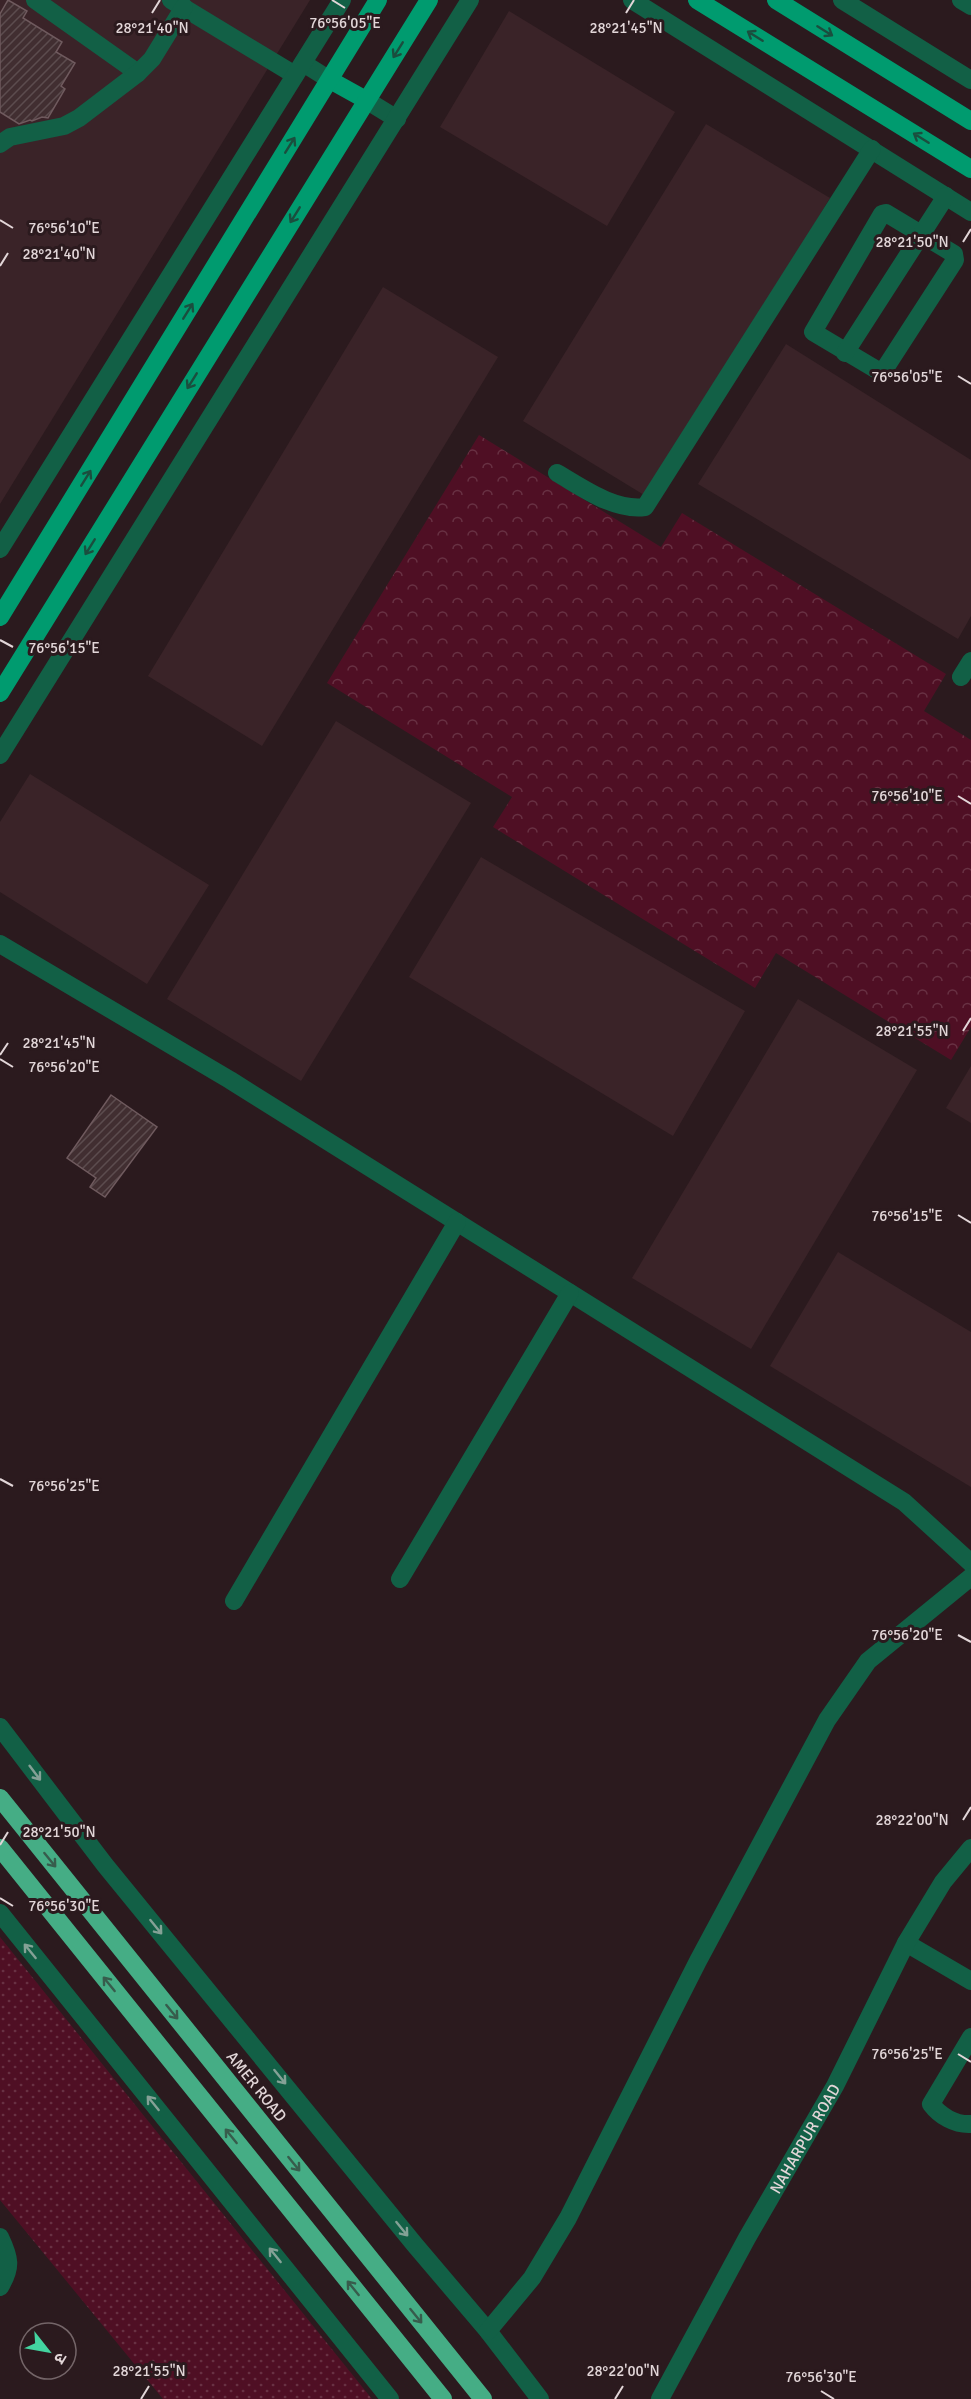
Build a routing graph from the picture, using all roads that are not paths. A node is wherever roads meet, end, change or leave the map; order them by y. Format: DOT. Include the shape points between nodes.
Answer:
graph roads {
  1 [pos="35,0"];
  2 [pos="342,0"];
  3 [pos="378,0"];
  4 [pos="429,0"];
  5 [pos="470,0"];
  6 [pos="632,0"];
  7 [pos="697,0"];
  8 [pos="776,0"];
  9 [pos="842,0"];
  10 [pos="961,0"];
  11 [pos="178,4"];
  12 [pos="971,6"];
  13 [pos="299,69"];
  14 [pos="138,73"];
  15 [pos="330,80"];
  16 [pos="971,80"];
  17 [pos="366,100"];
  18 [pos="397,119"];
  19 [pos="971,121"];
  20 [pos="0,144"];
  21 [pos="872,149"];
  22 [pos="971,169"];
  23 [pos="946,196"];
  24 [pos="971,212"];
  25 [pos="922,233"];
  26 [pos="845,353"];
  27 [pos="557,473"];
  28 [pos="0,549"];
  29 [pos="0,617"];
  30 [pos="971,661"];
  31 [pos="961,677"];
  32 [pos="0,693"];
  33 [pos="0,755"];
  34 [pos="0,944"];
  35 [pos="457,1222"];
  36 [pos="570,1293"];
  37 [pos="971,1563"];
  38 [pos="971,1577"];
  39 [pos="400,1580"];
  40 [pos="234,1601"];
  41 [pos="0,1727"];
  42 [pos="0,1798"];
  43 [pos="0,1848"];
  44 [pos="971,1848"];
  45 [pos="0,1913"];
  46 [pos="906,1943"];
  47 [pos="971,1981"];
  48 [pos="971,2037"];
  49 [pos="971,2124"];
  50 [pos="0,2237"];
  51 [pos="0,2288"];
  52 [pos="488,2331"];
  53 [pos="390,2399"];
  54 [pos="443,2399"];
  55 [pos="483,2399"];
  56 [pos="540,2399"];
  57 [pos="660,2399"];
  1 -- 14 [label="street"];
  2 -- 13 [label="street"];
  3 -- 15 [label="main road"];
  4 -- 17 [label="main road, one-way"];
  5 -- 18 [label="street"];
  6 -- 21 [label="street"];
  22 -- 7 [label="main road, one-way"];
  8 -- 19 [label="main road, one-way"];
  9 -- 16 [label="street"];
  10 -- 12 [label="street"];
  11 -- 13 [label="street"];
  11 -- 14 [label="street" via="152,59"];
  13 -- 15 [label="street"];
  13 -- 28 [label="street"];
  14 -- 20 [label="street" via="64,126 10,137"];
  15 -- 17 [label="main road"];
  29 -- 15 [label="main road, one-way"];
  17 -- 18 [label="street"];
  17 -- 32 [label="main road, one-way"];
  18 -- 33 [label="street"];
  21 -- 23 [label="street"];
  21 -- 27 [label="street" via="645,507 633,508 599,497"];
  23 -- 24 [label="street"];
  23 -- 25 [label="street"];
  25 -- 26 [label="street"];
  25 -- 26 [label="street" via="882,214 813,330"];
  25 -- 26 [label="street" via="954,254 955,260 885,371 879,373"];
  30 -- 31 [label="street"];
  34 -- 35 [label="street" via="230,1080"];
  35 -- 36 [label="street"];
  35 -- 40 [label="street"];
  36 -- 37 [label="street" via="904,1502"];
  36 -- 39 [label="street"];
  38 -- 52 [label="street" via="868,1661 827,1720 698,1961 568,2218 532,2278"];
  41 -- 52 [label="street, one-way" via="105,1865"];
  42 -- 55 [label="highway, AMER ROAD, one-way"];
  54 -- 43 [label="highway, one-way"];
  44 -- 46 [label="street, NAHARPUR ROAD" via="943,1882"];
  53 -- 45 [label="street, one-way"];
  46 -- 47 [label="street"];
  46 -- 57 [label="street, NAHARPUR ROAD" via="835,2086"];
  48 -- 49 [label="street" via="931,2104 948,2119"];
  50 -- 51 [label="street" via="8,2253 9,2273"];
  52 -- 56 [label="street"];
}
